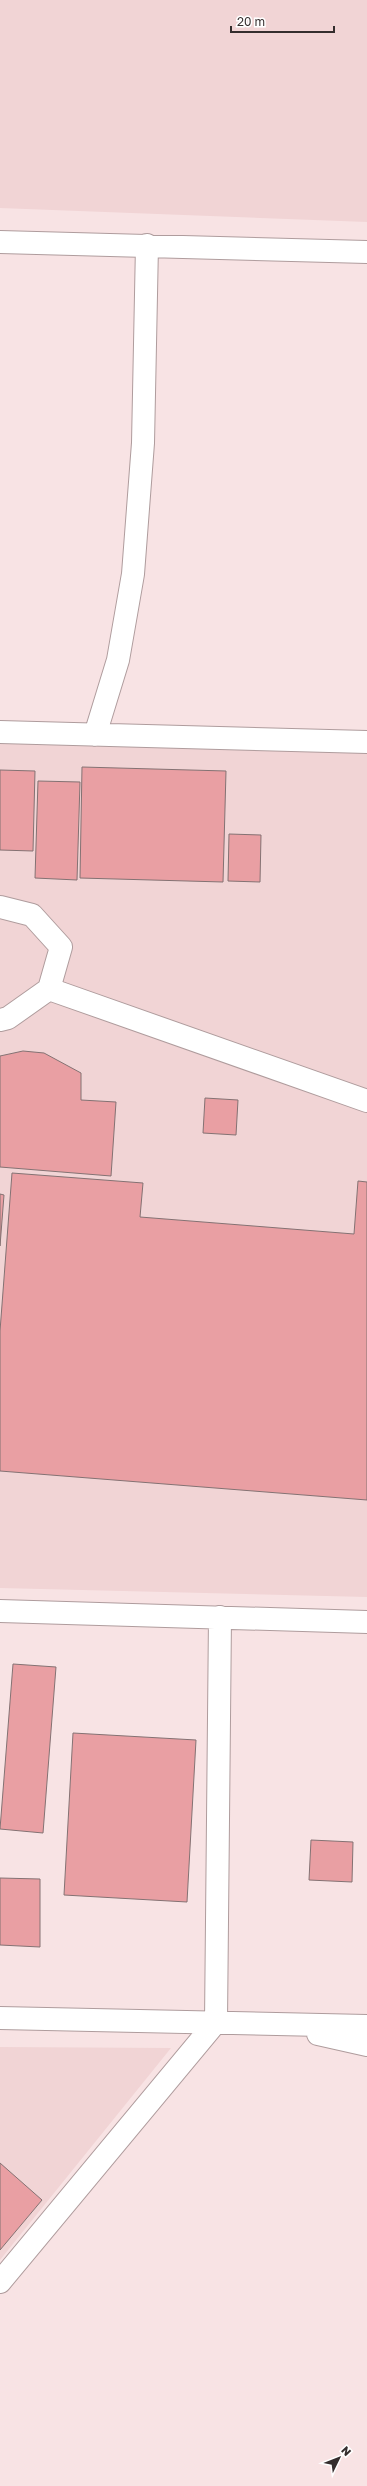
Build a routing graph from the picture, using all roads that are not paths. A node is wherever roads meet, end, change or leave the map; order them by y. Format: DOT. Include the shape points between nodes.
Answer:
graph roads {
  1 [pos="0,242"];
  2 [pos="147,245"];
  3 [pos="367,252"];
  4 [pos="0,732"];
  5 [pos="95,735"];
  6 [pos="367,742"];
  7 [pos="0,907"];
  8 [pos="49,989"];
  9 [pos="0,1020"];
  10 [pos="367,1101"];
  11 [pos="0,1611"];
  12 [pos="220,1617"];
  13 [pos="367,1622"];
  14 [pos="0,2018"];
  15 [pos="216,2022"];
  16 [pos="270,2023"];
  17 [pos="367,2026"];
  18 [pos="367,2045"];
  19 [pos="0,2282"];
  1 -- 2 [label="street"];
  2 -- 3 [label="street"];
  2 -- 5 [label="street" via="143,443 133,574 118,660"];
  4 -- 5 [label="street"];
  5 -- 6 [label="street"];
  7 -- 8 [label="street" via="32,915 61,947"];
  8 -- 9 [label="street" via="8,1018"];
  8 -- 10 [label="street"];
  11 -- 12 [label="street"];
  12 -- 13 [label="street"];
  12 -- 15 [label="street"];
  14 -- 15 [label="street"];
  15 -- 16 [label="street"];
  15 -- 19 [label="street"];
  16 -- 17 [label="street"];
  16 -- 18 [label="street"];
}
